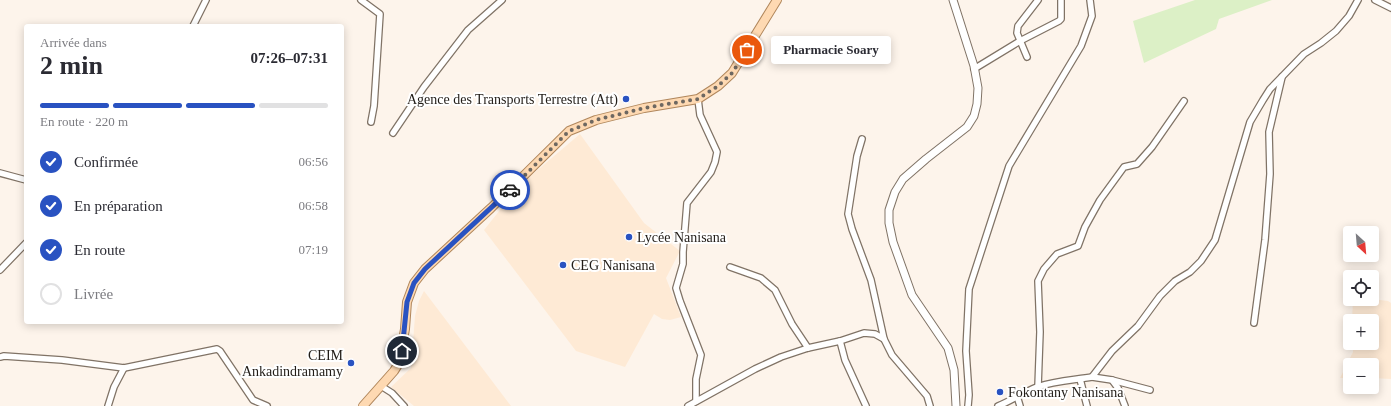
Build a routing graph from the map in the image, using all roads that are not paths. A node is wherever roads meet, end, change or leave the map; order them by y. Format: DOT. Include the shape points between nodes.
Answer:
graph roads {
  1 [pos="206,0"];
  2 [pos="361,0"];
  3 [pos="502,0"];
  4 [pos="777,0"];
  5 [pos="953,0"];
  6 [pos="1038,0"];
  7 [pos="1061,0"];
  8 [pos="1090,0"];
  9 [pos="1358,0"];
  10 [pos="1375,0"];
  11 [pos="1390,7"];
  12 [pos="193,24"];
  13 [pos="1020,41"];
  14 [pos="1027,57"];
  15 [pos="974,69"];
  16 [pos="1283,75"];
  17 [pos="698,99"];
  18 [pos="1184,101"];
  19 [pos="371,122"];
  20 [pos="393,133"];
  21 [pos="862,139"];
  22 [pos="0,173"];
  23 [pos="24,179"];
  24 [pos="24,245"];
  25 [pos="730,267"];
  26 [pos="0,270"];
  27 [pos="1254,323"];
  28 [pos="884,339"];
  29 [pos="840,341"];
  30 [pos="808,348"];
  31 [pos="0,357"];
  32 [pos="124,368"];
  33 [pos="1092,377"];
  34 [pos="1080,379"];
  35 [pos="1112,380"];
  36 [pos="381,386"];
  37 [pos="1038,387"];
  38 [pos="1150,390"];
  39 [pos="1017,396"];
  40 [pos="696,401"];
  41 [pos="108,406"];
  42 [pos="267,406"];
  43 [pos="363,406"];
  44 [pos="404,406"];
  45 [pos="688,406"];
  46 [pos="866,406"];
  47 [pos="930,406"];
  48 [pos="956,406"];
  49 [pos="968,406"];
  50 [pos="998,406"];
  51 [pos="1020,406"];
  52 [pos="1087,406"];
  53 [pos="1125,406"];
  1 -- 12 [label="street"];
  2 -- 19 [label="street" via="380,14"];
  3 -- 20 [label="street" via="468,30 424,87"];
  4 -- 17 [label="main road" via="732,73"];
  5 -- 15 [label="street"];
  6 -- 13 [label="street" via="1018,26"];
  7 -- 13 [label="street" via="1062,19"];
  8 -- 49 [label="street" via="1092,16 1081,46 1009,166 969,289 966,351"];
  9 -- 16 [label="street" via="1349,16 1336,30 1304,54"];
  10 -- 11 [label="street"];
  13 -- 14 [label="street"];
  13 -- 15 [label="street"];
  15 -- 48 [label="street" via="978,88 974,116 967,127 903,179 889,210 893,242 912,295 948,348 954,370"];
  16 -- 27 [label="street" via="1269,132 1269,182 1264,247"];
  16 -- 33 [label="street" via="1263,100 1250,122 1215,240 1201,261 1160,296 1138,326 1112,351"];
  17 -- 36 [label="main road" via="644,108 596,120 569,131 425,269 414,283 407,302 399,363"];
  17 -- 40 [label="street" via="700,115 717,152 711,172 687,203 683,264 676,288 701,355 696,379"];
  18 -- 37 [label="street" via="1137,164 1124,167 1100,200 1078,246 1057,254 1044,269 1038,281"];
  21 -- 28 [label="street" via="848,214 871,280"];
  22 -- 23 [label="street"];
  24 -- 26 [label="street"];
  25 -- 30 [label="street" via="761,278 775,290 792,324"];
  28 -- 29 [label="street" via="875,334 864,333"];
  28 -- 47 [label="street" via="892,355 927,396"];
  29 -- 30 [label="street"];
  29 -- 46 [label="street" via="845,360"];
  30 -- 40 [label="street" via="755,369"];
  31 -- 32 [label="street" via="62,360"];
  32 -- 41 [label="street"];
  32 -- 42 [label="street" via="217,349 253,400"];
  33 -- 34 [label="street"];
  33 -- 35 [label="street"];
  34 -- 37 [label="street"];
  34 -- 52 [label="street"];
  35 -- 38 [label="street"];
  35 -- 53 [label="street"];
  36 -- 43 [label="main road"];
  36 -- 44 [label="street"];
  37 -- 39 [label="street"];
  39 -- 50 [label="street"];
  39 -- 51 [label="street"];
  40 -- 45 [label="street"];
}
